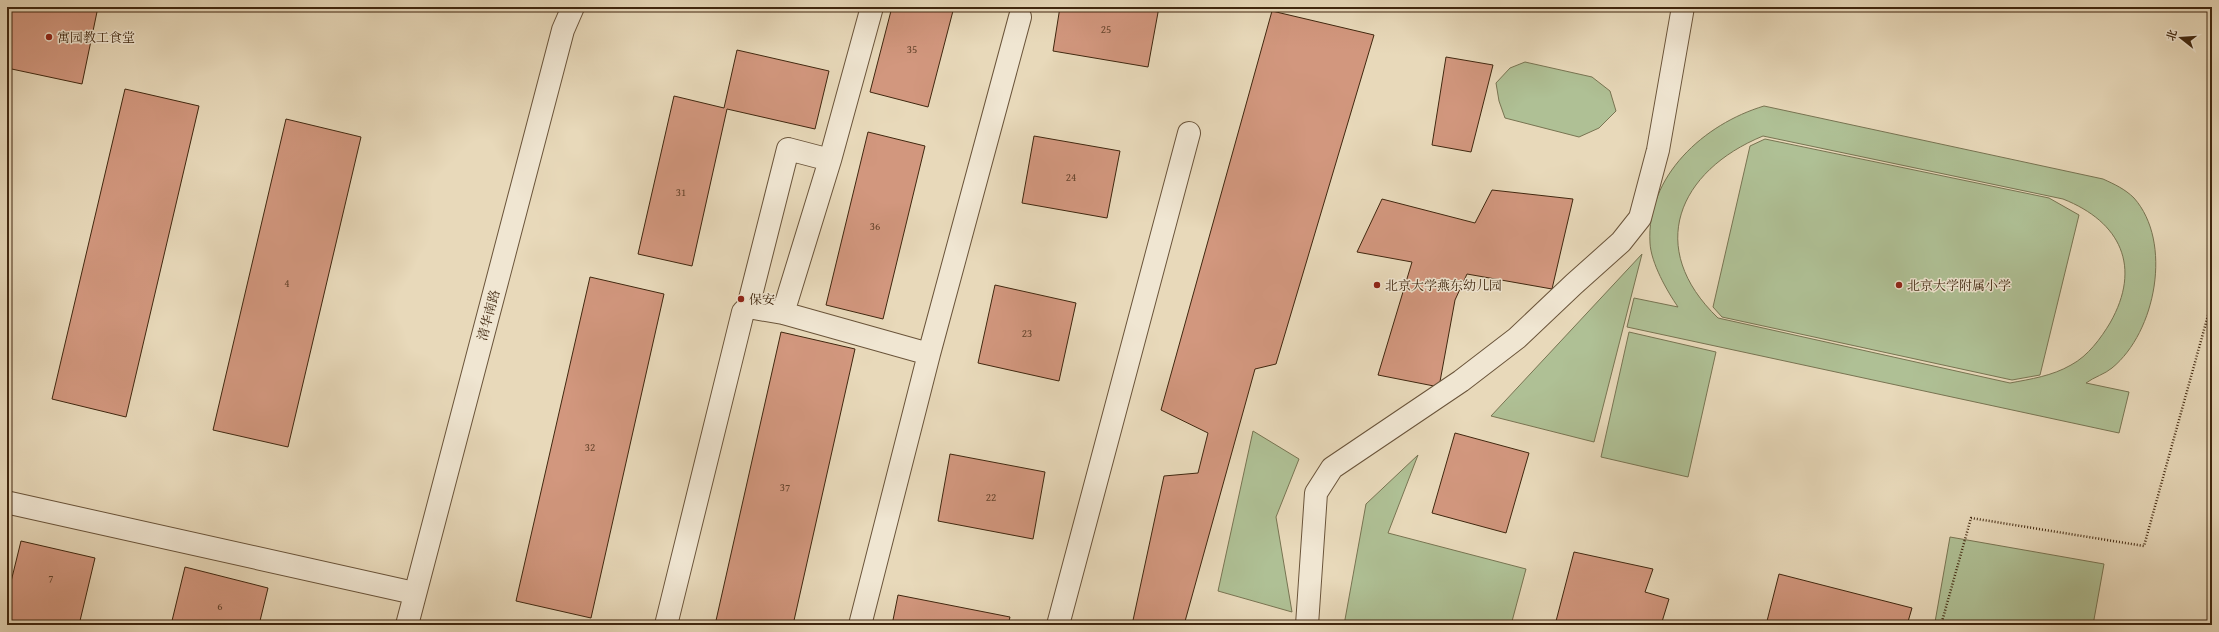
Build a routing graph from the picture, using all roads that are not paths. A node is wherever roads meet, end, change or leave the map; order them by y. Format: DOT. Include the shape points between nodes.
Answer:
graph roads {
  1 [pos="573,7"];
  2 [pos="872,7"];
  3 [pos="1683,7"];
  4 [pos="1020,16"];
  5 [pos="1189,133"];
  6 [pos="830,160"];
  7 [pos="748,307"];
  8 [pos="783,313"];
  9 [pos="929,354"];
  10 [pos="10,503"];
  11 [pos="414,593"];
  12 [pos="407,625"];
  13 [pos="666,625"];
  14 [pos="860,625"];
  15 [pos="1058,625"];
  16 [pos="1307,625"];
  1 -- 11 [label="street, 清华南路" via="561,38"];
  2 -- 6 [label="street"];
  3 -- 16 [label="street" via="1658,150 1640,218 1621,242 1517,338 1461,381 1332,468 1316,493"];
  4 -- 9 [label="street"];
  5 -- 15 [label="street"];
  6 -- 7 [label="street" via="788,149"];
  6 -- 8 [label="street"];
  7 -- 8 [label="street"];
  7 -- 13 [label="street" via="743,312"];
  8 -- 9 [label="street"];
  9 -- 14 [label="street"];
  10 -- 11 [label="street"];
  11 -- 12 [label="street, 清华南路"];
}
